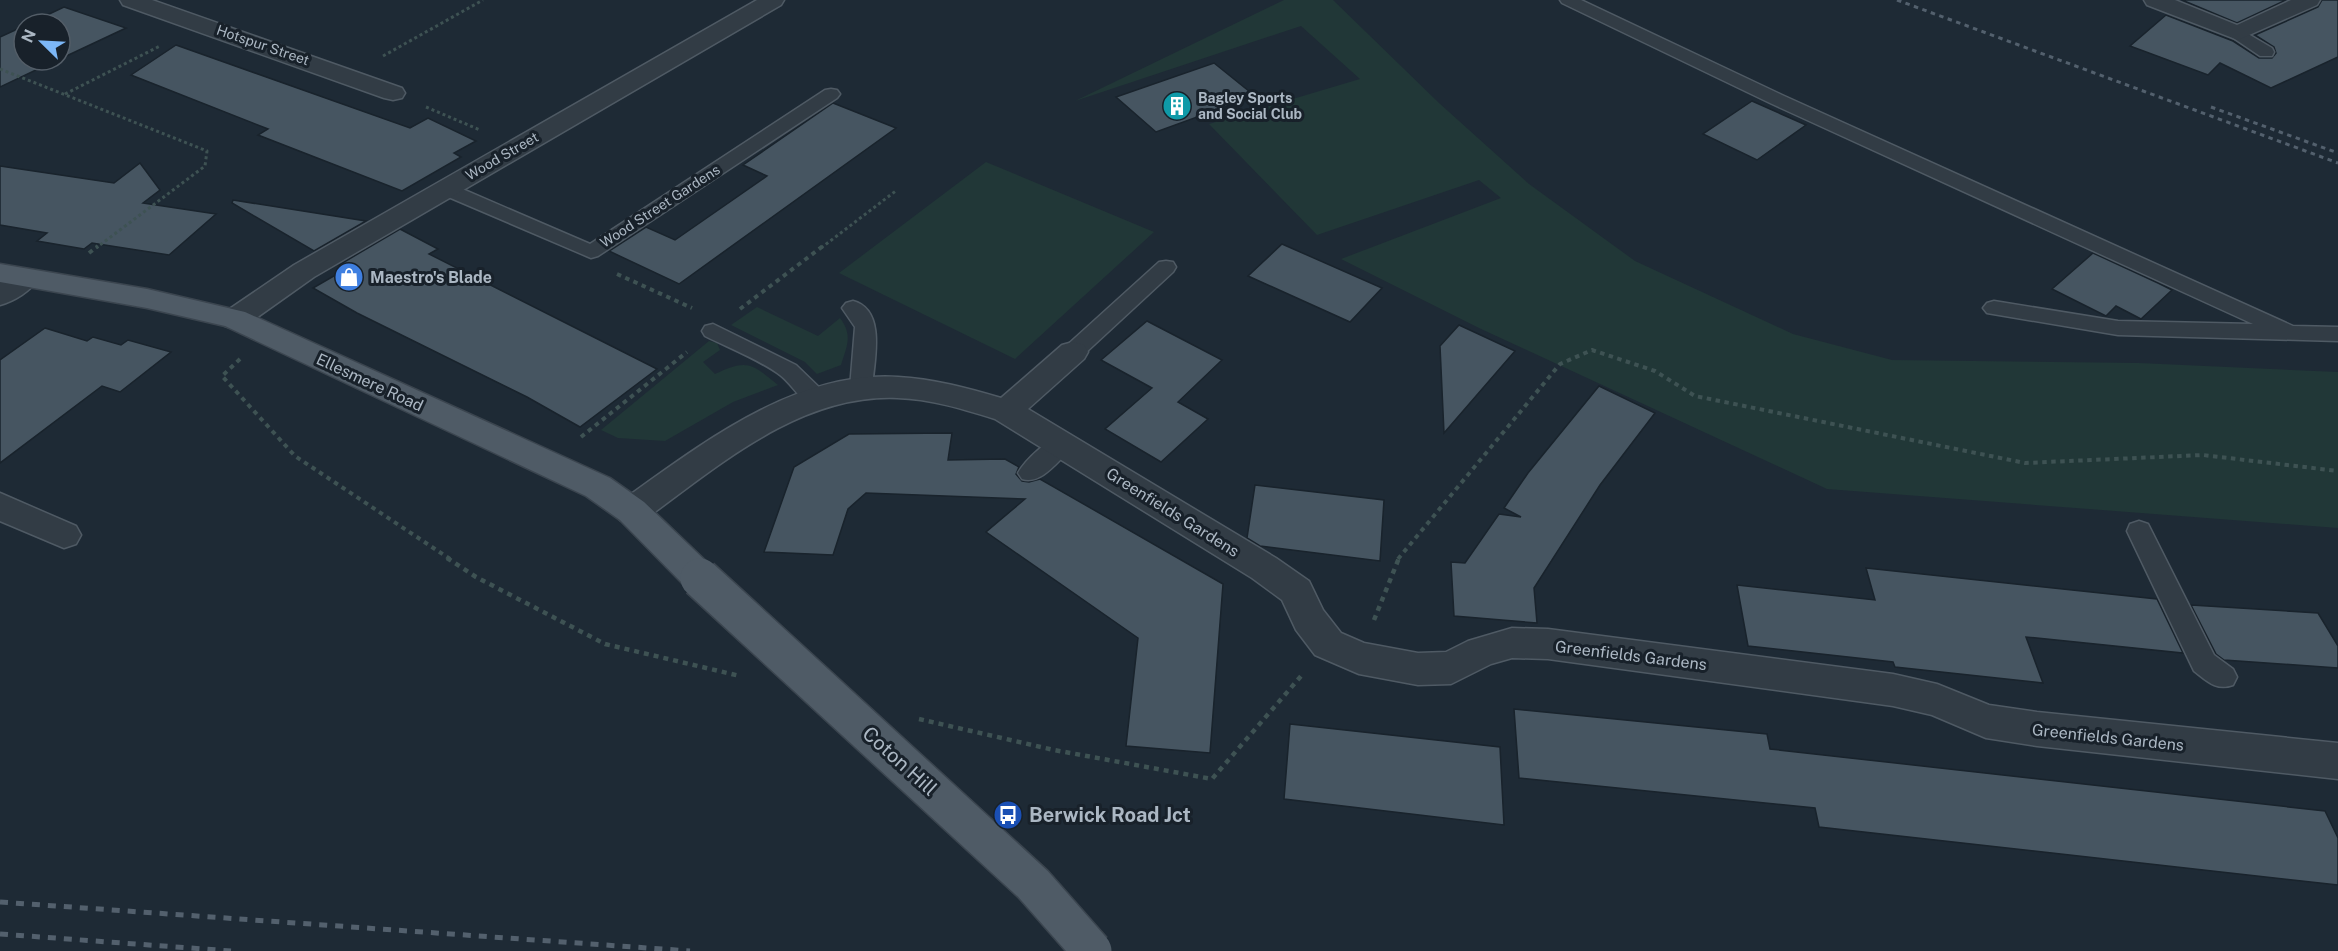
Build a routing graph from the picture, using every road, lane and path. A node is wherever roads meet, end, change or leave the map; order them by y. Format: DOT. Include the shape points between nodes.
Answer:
graph roads {
  1 [pos="131,0"];
  2 [pos="483,0"];
  3 [pos="773,0"];
  4 [pos="1568,0"];
  5 [pos="2155,0"];
  6 [pos="2309,0"];
  7 [pos="202,25"];
  8 [pos="2238,33"];
  9 [pos="2266,52"];
  10 [pos="0,69"];
  11 [pos="348,75"];
  12 [pos="393,93"];
  13 [pos="65,94"];
  14 [pos="831,94"];
  15 [pos="519,147"];
  16 [pos="446,189"];
  17 [pos="897,190"];
  18 [pos="591,252"];
  19 [pos="1166,267"];
  20 [pos="25,278"];
  21 [pos="0,296"];
  22 [pos="853,308"];
  23 [pos="1994,308"];
  24 [pos="235,319"];
  25 [pos="718,327"];
  26 [pos="2288,332"];
  27 [pos="266,333"];
  28 [pos="2338,334"];
  29 [pos="1073,352"];
  30 [pos="861,388"];
  31 [pos="816,398"];
  32 [pos="1006,411"];
  33 [pos="1062,444"];
  34 [pos="548,464"];
  35 [pos="2338,471"];
  36 [pos="1030,473"];
  37 [pos="632,511"];
  38 [pos="4,514"];
  39 [pos="2139,531"];
  40 [pos="64,535"];
  41 [pos="700,578"];
  42 [pos="1343,651"];
  43 [pos="743,677"];
  44 [pos="2223,677"];
  45 [pos="916,718"];
  46 [pos="2338,761"];
  47 [pos="1092,951"];
  1 -- 7 [label="street, Hotspur Street"];
  2 -- 11 [label="path"];
  3 -- 15 [label="street, Wood Street"];
  4 -- 26 [label="lane"];
  5 -- 8 [label="street"];
  6 -- 8 [label="street"];
  7 -- 11 [label="street, Hotspur Street"];
  7 -- 13 [label="path"];
  8 -- 9 [label="lane"];
  10 -- 13 [label="path"];
  11 -- 12 [label="street, Hotspur Street"];
  12 -- 15 [label="path"];
  13 -- 20 [label="path" via="207,151 205,166"];
  14 -- 18 [label="lane, Wood Street Gardens"];
  15 -- 16 [label="street, Wood Street"];
  16 -- 18 [label="lane, Wood Street Gardens"];
  16 -- 24 [label="street, Wood Street" via="304,271"];
  17 -- 25 [label="path"];
  18 -- 25 [label="path" via="594,263"];
  19 -- 29 [label="lane"];
  20 -- 21 [label="street"];
  20 -- 24 [label="main road, Ellesmere Road" via="174,303"];
  22 -- 30 [label="lane" via="866,326"];
  23 -- 26 [label="lane" via="2118,328"];
  24 -- 27 [label="main road, Ellesmere Road"];
  25 -- 31 [label="lane" via="788,370"];
  25 -- 34 [label="path"];
  26 -- 28 [label="lane"];
  27 -- 34 [label="main road, Ellesmere Road"];
  27 -- 43 [label="path" via="222,376 295,456 476,578 605,644"];
  29 -- 32 [label="street"];
  30 -- 31 [label="street, Greenfields Gardens"];
  30 -- 32 [label="street, Greenfields Gardens" via="942,392"];
  31 -- 37 [label="street, Greenfields Gardens" via="730,441"];
  32 -- 33 [label="street, Greenfields Gardens"];
  33 -- 36 [label="lane"];
  33 -- 42 [label="street, Greenfields Gardens" via="1296,591 1309,619"];
  34 -- 37 [label="main road, Ellesmere Road" via="598,487"];
  35 -- 42 [label="path" via="2204,455 2025,463 1695,396 1655,371 1592,350 1560,364 1398,559"];
  37 -- 41 [label="main road, Ellesmere Road"];
  38 -- 40 [label="street"];
  39 -- 44 [label="lane" via="2204,663"];
  41 -- 47 [label="main road, Coton Hill, bridge" via="1033,884"];
  42 -- 45 [label="path" via="1212,779 1054,750"];
  42 -- 46 [label="street, Greenfields Gardens" via="1418,669 1451,668 1512,642 1548,644 1893,690 1937,700 1986,721 2037,729"];
}
